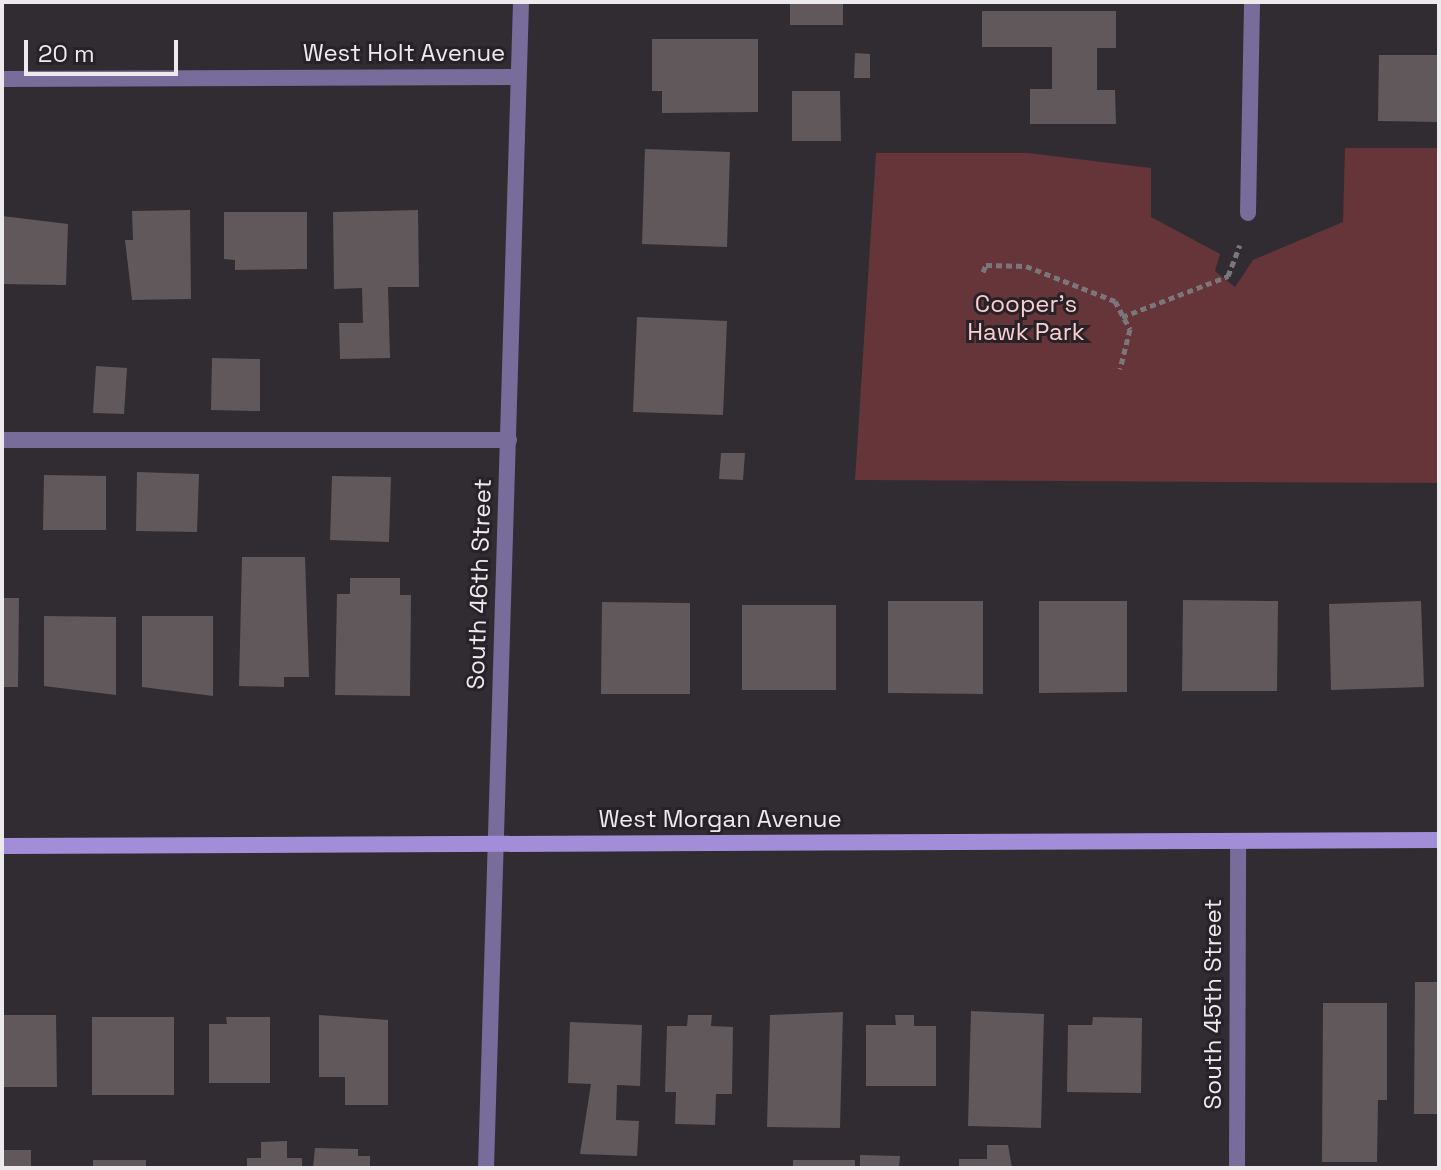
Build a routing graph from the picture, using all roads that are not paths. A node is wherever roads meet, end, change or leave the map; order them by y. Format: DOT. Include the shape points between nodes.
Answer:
graph roads {
  1 [pos="521,2"];
  2 [pos="1252,2"];
  3 [pos="518,77"];
  4 [pos="2,79"];
  5 [pos="1248,213"];
  6 [pos="2,440"];
  7 [pos="509,440"];
  8 [pos="1439,840"];
  9 [pos="1238,841"];
  10 [pos="494,844"];
  11 [pos="2,846"];
  12 [pos="486,1168"];
  13 [pos="1237,1168"];
  1 -- 3 [label="street, South 46th Street"];
  2 -- 5 [label="street"];
  3 -- 4 [label="street, West Holt Avenue"];
  3 -- 7 [label="street, South 46th Street"];
  6 -- 7 [label="street"];
  7 -- 10 [label="street, South 46th Street"];
  8 -- 9 [label="street, West Morgan Avenue"];
  9 -- 10 [label="street, West Morgan Avenue"];
  9 -- 13 [label="street, South 45th Street"];
  10 -- 11 [label="street, West Morgan Avenue"];
  10 -- 12 [label="street, South 46th Street"];
}
